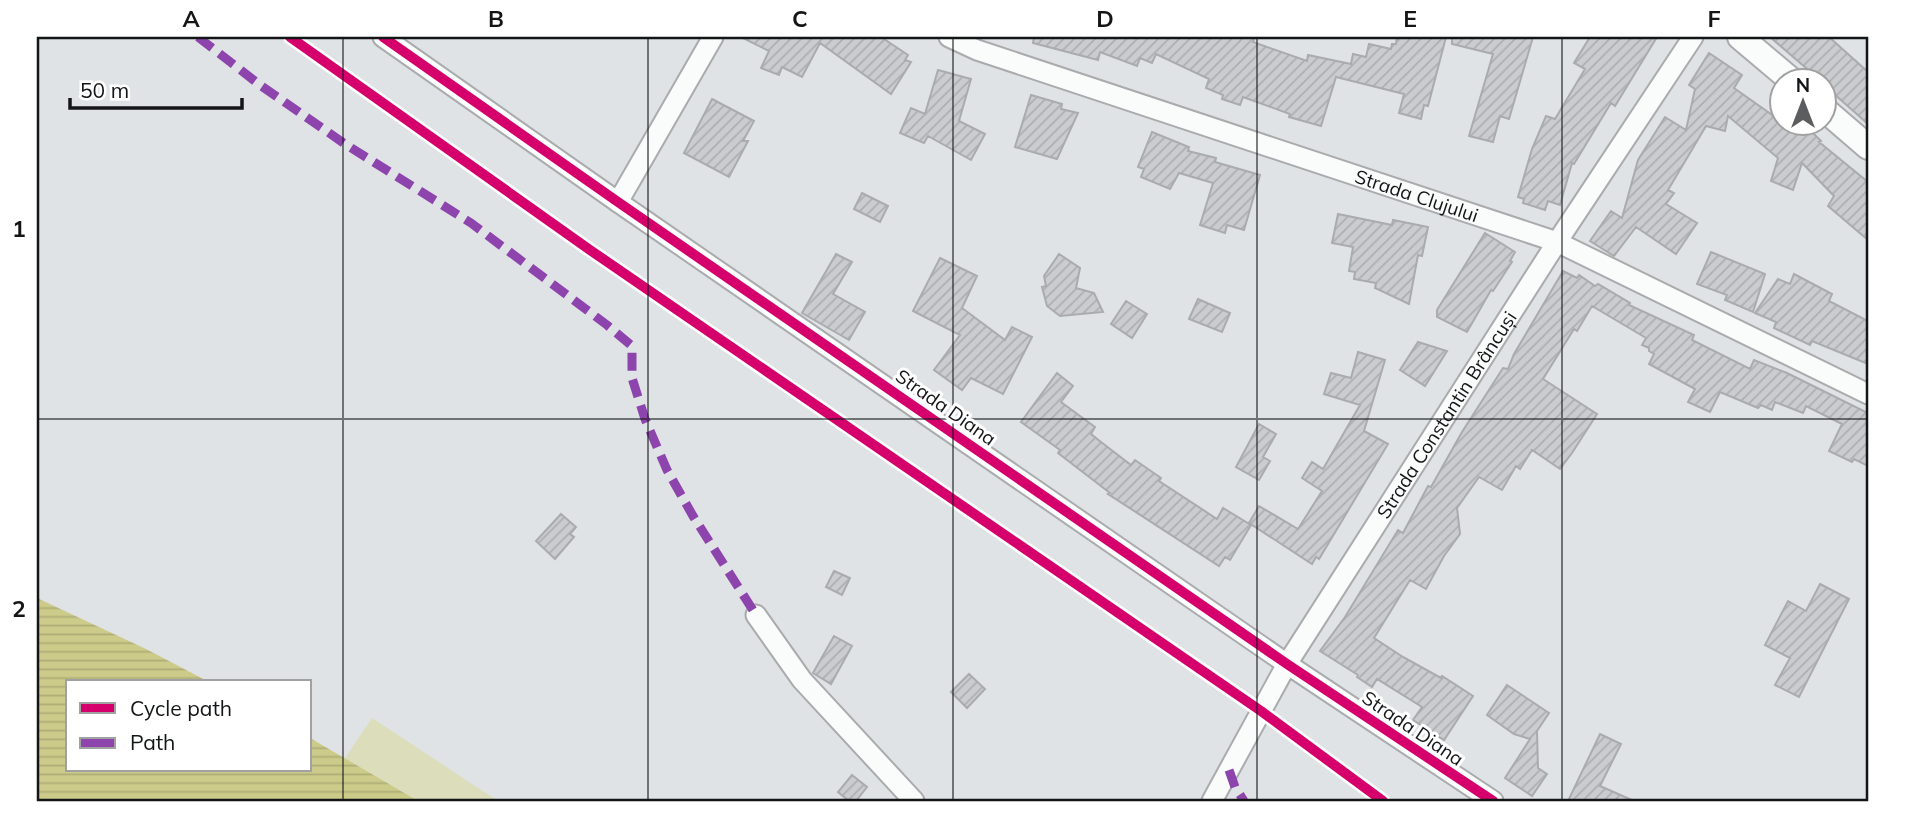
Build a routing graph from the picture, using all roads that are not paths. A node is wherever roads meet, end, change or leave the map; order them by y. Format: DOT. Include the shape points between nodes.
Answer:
graph roads {
  1 [pos="383,37"];
  2 [pos="713,37"];
  3 [pos="949,37"];
  4 [pos="1692,37"];
  5 [pos="1740,37"];
  6 [pos="1774,66"];
  7 [pos="1839,122"];
  8 [pos="1868,148"];
  9 [pos="618,202"];
  10 [pos="1557,242"];
  11 [pos="1868,394"];
  12 [pos="756,615"];
  13 [pos="1287,664"];
  14 [pos="914,801"];
  15 [pos="1212,801"];
  16 [pos="1493,801"];
  1 -- 9 [label="street, Strada Diana"];
  2 -- 9 [label="street"];
  3 -- 10 [label="street, Strada Clujului"];
  4 -- 10 [label="street, Strada Constantin Brâncuși"];
  5 -- 6 [label="street"];
  7 -- 8 [label="street"];
  9 -- 13 [label="street, Strada Diana"];
  10 -- 11 [label="street, Strada Clujului"];
  10 -- 13 [label="street, Strada Constantin Brâncuși"];
  12 -- 14 [label="street" via="802,680"];
  13 -- 15 [label="street, Strada Constantin Brâncuși"];
  13 -- 16 [label="street, Strada Diana"];
}
